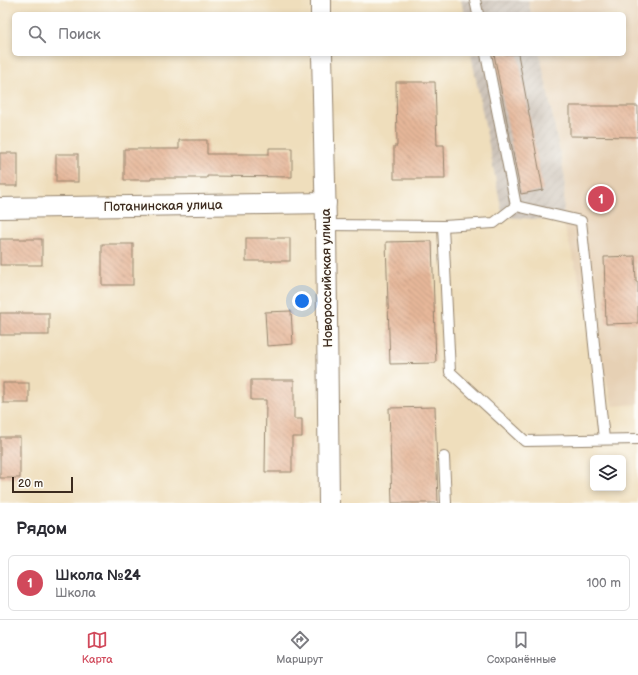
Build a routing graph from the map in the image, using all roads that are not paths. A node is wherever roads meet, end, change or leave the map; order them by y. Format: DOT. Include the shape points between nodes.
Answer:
graph roads {
  1 [pos="321,0"];
  2 [pos="475,0"];
  3 [pos="321,12"];
  4 [pos="478,12"];
  5 [pos="322,56"];
  6 [pos="486,56"];
  7 [pos="326,203"];
  8 [pos="516,206"];
  9 [pos="0,208"];
  10 [pos="326,225"];
  11 [pos="443,226"];
  12 [pos="604,439"];
  13 [pos="638,439"];
  14 [pos="444,457"];
  15 [pos="329,503"];
  16 [pos="446,503"];
  1 -- 3 [label="street"];
  2 -- 4 [label="lane"];
  5 -- 7 [label="street, Новороссийская улица"];
  6 -- 8 [label="lane"];
  7 -- 9 [label="street, Потанинская улица"];
  7 -- 10 [label="street, Новороссийская улица"];
  8 -- 11 [label="lane" via="494,223"];
  8 -- 12 [label="lane" via="581,221"];
  10 -- 11 [label="lane"];
  10 -- 15 [label="street, Новороссийская улица"];
  11 -- 12 [label="lane" via="450,372 525,441"];
  12 -- 13 [label="lane"];
  14 -- 16 [label="lane"];
}
